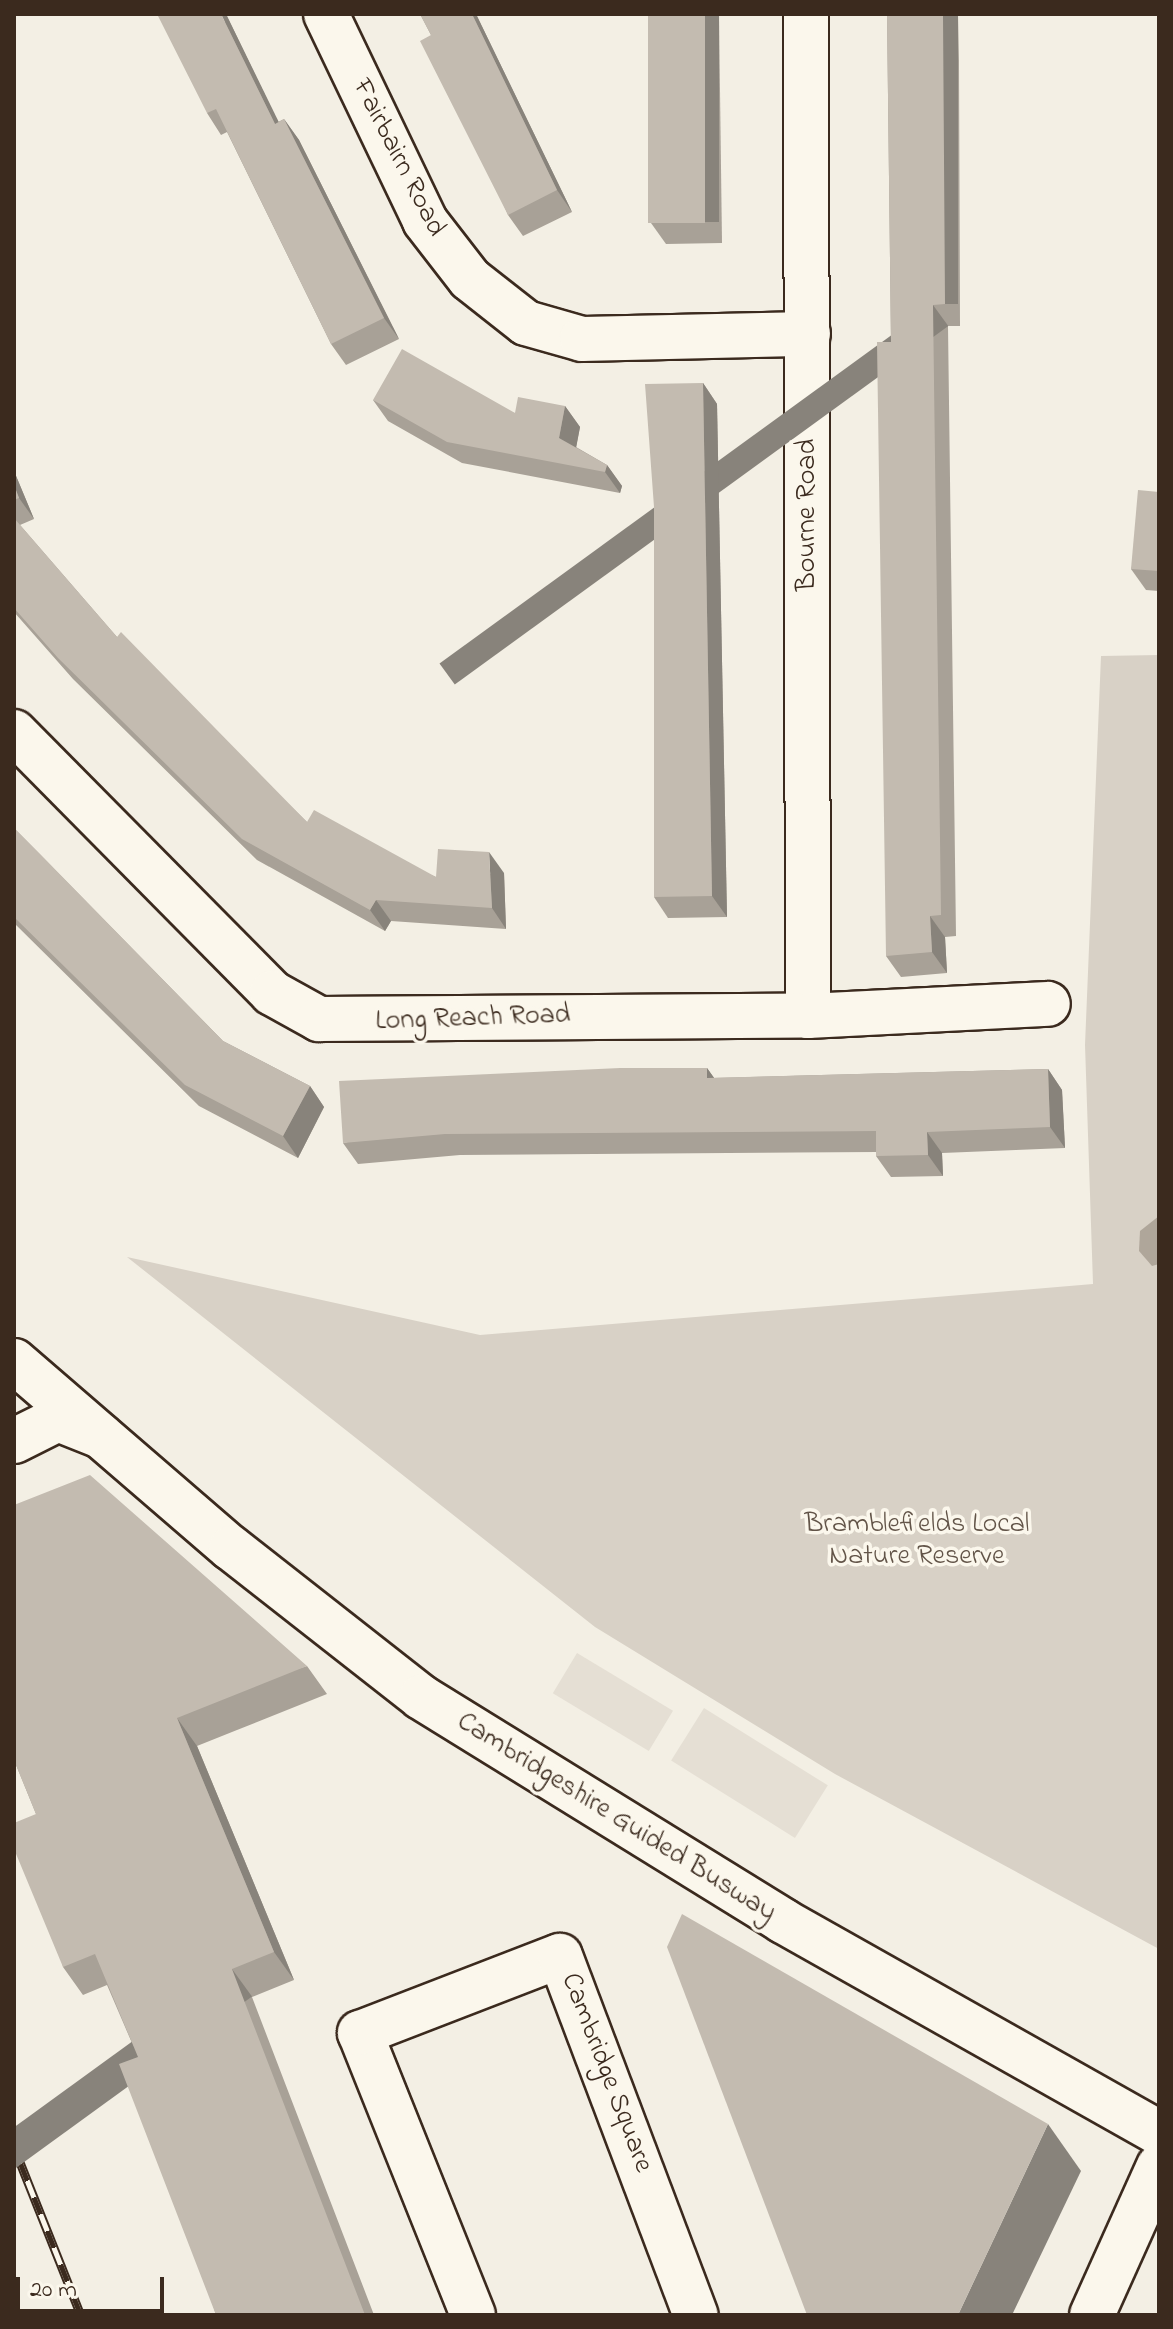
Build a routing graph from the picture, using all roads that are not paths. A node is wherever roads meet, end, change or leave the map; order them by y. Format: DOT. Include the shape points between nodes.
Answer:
graph roads {
  1 [pos="326,14"];
  2 [pos="806,14"];
  3 [pos="808,334"];
  4 [pos="14,732"];
  5 [pos="1048,1004"];
  6 [pos="808,1016"];
  7 [pos="14,1361"];
  8 [pos="14,1369"];
  9 [pos="14,1428"];
  10 [pos="14,1441"];
  11 [pos="113,1443"];
  12 [pos="1159,2133"];
  13 [pos="1159,2166"];
  14 [pos="473,2315"];
  15 [pos="696,2315"];
  16 [pos="1092,2315"];
  1 -- 3 [label="street, Fairbairn Road" via="425,221 470,279 526,323 582,339"];
  2 -- 3 [label="street, Bourne Road"];
  3 -- 6 [label="street, Bourne Road"];
  4 -- 6 [label="street, Long Reach Road" via="272,993 319,1019"];
  5 -- 6 [label="street, Long Reach Road"];
  7 -- 11 [label="street, Cambridgeshire Guided Busway"];
  8 -- 9 [label="street" via="22,1415"];
  10 -- 11 [label="street, Cambridgeshire Guided Busway" via="58,1419"];
  11 -- 12 [label="street, Cambridgeshire Guided Busway" via="231,1548 421,1697 783,1921"];
  13 -- 16 [label="street"];
  14 -- 15 [label="street, Cambridge Square" via="360,2033 560,1956"];
}
